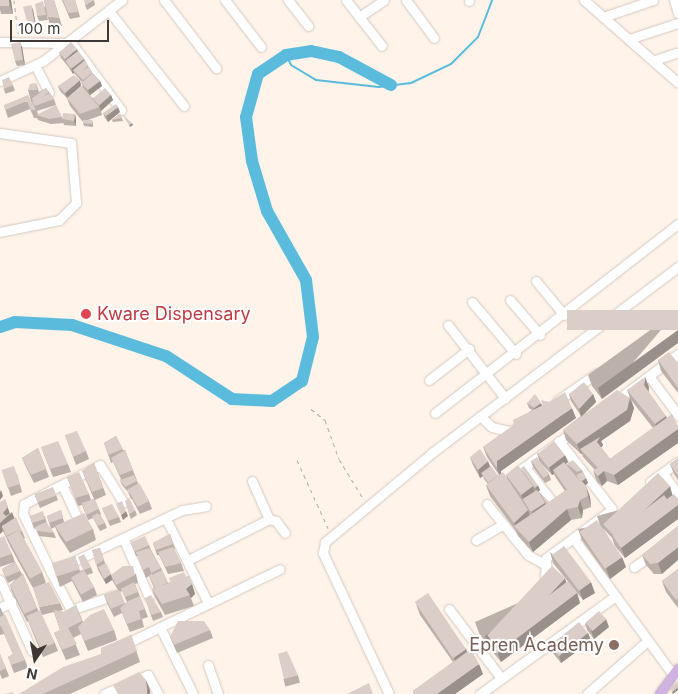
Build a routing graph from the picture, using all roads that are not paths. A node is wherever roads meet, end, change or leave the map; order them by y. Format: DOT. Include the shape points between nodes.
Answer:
graph roads {
  1 [pos="121,0"];
  2 [pos="164,0"];
  3 [pos="225,0"];
  4 [pos="288,0"];
  5 [pos="346,0"];
  6 [pos="384,0"];
  7 [pos="406,0"];
  8 [pos="584,0"];
  9 [pos="653,0"];
  10 [pos="674,0"];
  11 [pos="109,11"];
  12 [pos="678,13"];
  13 [pos="359,17"];
  14 [pos="603,17"];
  15 [pos="678,23"];
  16 [pos="308,26"];
  17 [pos="434,38"];
  18 [pos="629,39"];
  19 [pos="0,42"];
  20 [pos="68,42"];
  21 [pos="382,46"];
  22 [pos="261,47"];
  23 [pos="678,52"];
  24 [pos="655,60"];
  25 [pos="35,65"];
  26 [pos="216,68"];
  27 [pos="0,81"];
  28 [pos="678,83"];
  29 [pos="49,93"];
  30 [pos="184,106"];
  31 [pos="121,110"];
  32 [pos="0,133"];
  33 [pos="678,224"];
  34 [pos="0,232"];
  35 [pos="678,268"];
  36 [pos="536,281"];
  37 [pos="510,300"];
  38 [pos="472,302"];
  39 [pos="564,315"];
  40 [pos="448,325"];
  41 [pos="540,335"];
  42 [pos="469,349"];
  43 [pos="516,354"];
  44 [pos="678,354"];
  45 [pos="606,366"];
  46 [pos="488,375"];
  47 [pos="649,376"];
  48 [pos="429,380"];
  49 [pos="505,398"];
  50 [pos="547,407"];
  51 [pos="606,407"];
  52 [pos="435,413"];
  53 [pos="678,415"];
  54 [pos="480,416"];
  55 [pos="527,421"];
  56 [pos="585,423"];
  57 [pos="559,441"];
  58 [pos="678,462"];
  59 [pos="526,466"];
  60 [pos="663,473"];
  61 [pos="508,479"];
  62 [pos="252,481"];
  63 [pos="62,485"];
  64 [pos="641,489"];
  65 [pos="678,494"];
  66 [pos="123,502"];
  67 [pos="622,502"];
  68 [pos="488,504"];
  69 [pos="555,505"];
  70 [pos="206,506"];
  71 [pos="612,509"];
  72 [pos="78,518"];
  73 [pos="166,518"];
  74 [pos="269,519"];
  75 [pos="502,525"];
  76 [pos="285,533"];
  77 [pos="123,538"];
  78 [pos="574,539"];
  79 [pos="476,540"];
  80 [pos="663,546"];
  81 [pos="188,560"];
  82 [pos="546,565"];
  83 [pos="634,568"];
  84 [pos="280,569"];
  85 [pos="51,572"];
  86 [pos="0,580"];
  87 [pos="538,583"];
  88 [pos="114,595"];
  89 [pos="149,597"];
  90 [pos="614,597"];
  91 [pos="11,602"];
  92 [pos="208,603"];
  93 [pos="0,608"];
  94 [pos="449,609"];
  95 [pos="160,627"];
  96 [pos="646,642"];
  97 [pos="116,649"];
  98 [pos="32,652"];
  99 [pos="208,665"];
  100 [pos="676,672"];
  101 [pos="501,678"];
  102 [pos="105,694"];
  103 [pos="158,694"];
  104 [pos="193,694"];
  105 [pos="218,694"];
  106 [pos="389,694"];
  107 [pos="480,694"];
  108 [pos="587,694"];
  109 [pos="660,694"];
  1 -- 11 [label="street"];
  2 -- 26 [label="street"];
  3 -- 22 [label="street"];
  4 -- 16 [label="street"];
  5 -- 13 [label="street"];
  6 -- 13 [label="street"];
  7 -- 17 [label="street"];
  8 -- 14 [label="street"];
  9 -- 14 [label="street"];
  10 -- 12 [label="street"];
  11 -- 20 [label="street"];
  11 -- 30 [label="street"];
  13 -- 21 [label="street"];
  14 -- 18 [label="street"];
  15 -- 18 [label="street"];
  18 -- 24 [label="street"];
  19 -- 20 [label="street"];
  20 -- 25 [label="street"];
  20 -- 31 [label="street"];
  23 -- 24 [label="street"];
  24 -- 28 [label="street"];
  25 -- 27 [label="street"];
  25 -- 29 [label="street"];
  32 -- 34 [label="street" via="72,143 76,203 59,220"];
  33 -- 39 [label="street"];
  35 -- 49 [label="street"];
  36 -- 39 [label="street"];
  37 -- 41 [label="street"];
  38 -- 43 [label="street"];
  39 -- 41 [label="street"];
  40 -- 42 [label="street"];
  41 -- 43 [label="street"];
  42 -- 46 [label="street"];
  42 -- 48 [label="street"];
  43 -- 46 [label="street"];
  44 -- 47 [label="street"];
  45 -- 50 [label="street"];
  46 -- 49 [label="street"];
  46 -- 52 [label="street"];
  47 -- 51 [label="street"];
  47 -- 53 [label="street"];
  49 -- 54 [label="street"];
  54 -- 55 [label="street" via="506,431"];
  54 -- 106 [label="street" via="325,542 323,553"];
  56 -- 57 [label="street"];
  57 -- 59 [label="street"];
  57 -- 71 [label="street"];
  58 -- 60 [label="street"];
  59 -- 61 [label="street"];
  59 -- 69 [label="street"];
  60 -- 64 [label="street"];
  60 -- 65 [label="street"];
  62 -- 74 [label="street"];
  63 -- 66 [label="street" via="100,465"];
  63 -- 72 [label="street"];
  63 -- 85 [label="street" via="22,509"];
  67 -- 71 [label="street"];
  68 -- 75 [label="street"];
  70 -- 73 [label="street" via="196,504"];
  71 -- 78 [label="street"];
  73 -- 77 [label="street"];
  73 -- 81 [label="street"];
  74 -- 76 [label="street" via="276,521"];
  74 -- 81 [label="street"];
  75 -- 79 [label="street"];
  75 -- 82 [label="street" via="528,555"];
  77 -- 85 [label="street"];
  77 -- 89 [label="street"];
  78 -- 82 [label="street" via="546,558"];
  78 -- 90 [label="street"];
  80 -- 83 [label="street"];
  81 -- 92 [label="street"];
  82 -- 87 [label="street" via="547,574"];
  84 -- 92 [label="street"];
  85 -- 88 [label="street" via="71,610"];
  86 -- 91 [label="street"];
  90 -- 96 [label="street"];
  90 -- 101 [label="street"];
  91 -- 93 [label="street"];
  91 -- 98 [label="street"];
  92 -- 95 [label="street"];
  94 -- 101 [label="street"];
  95 -- 97 [label="street"];
  95 -- 104 [label="street"];
  96 -- 100 [label="street"];
  96 -- 108 [label="street"];
  99 -- 105 [label="street"];
  100 -- 109 [label="main road"];
  101 -- 107 [label="street"];
  102 -- 103 [label="street" via="148,675"];
}
